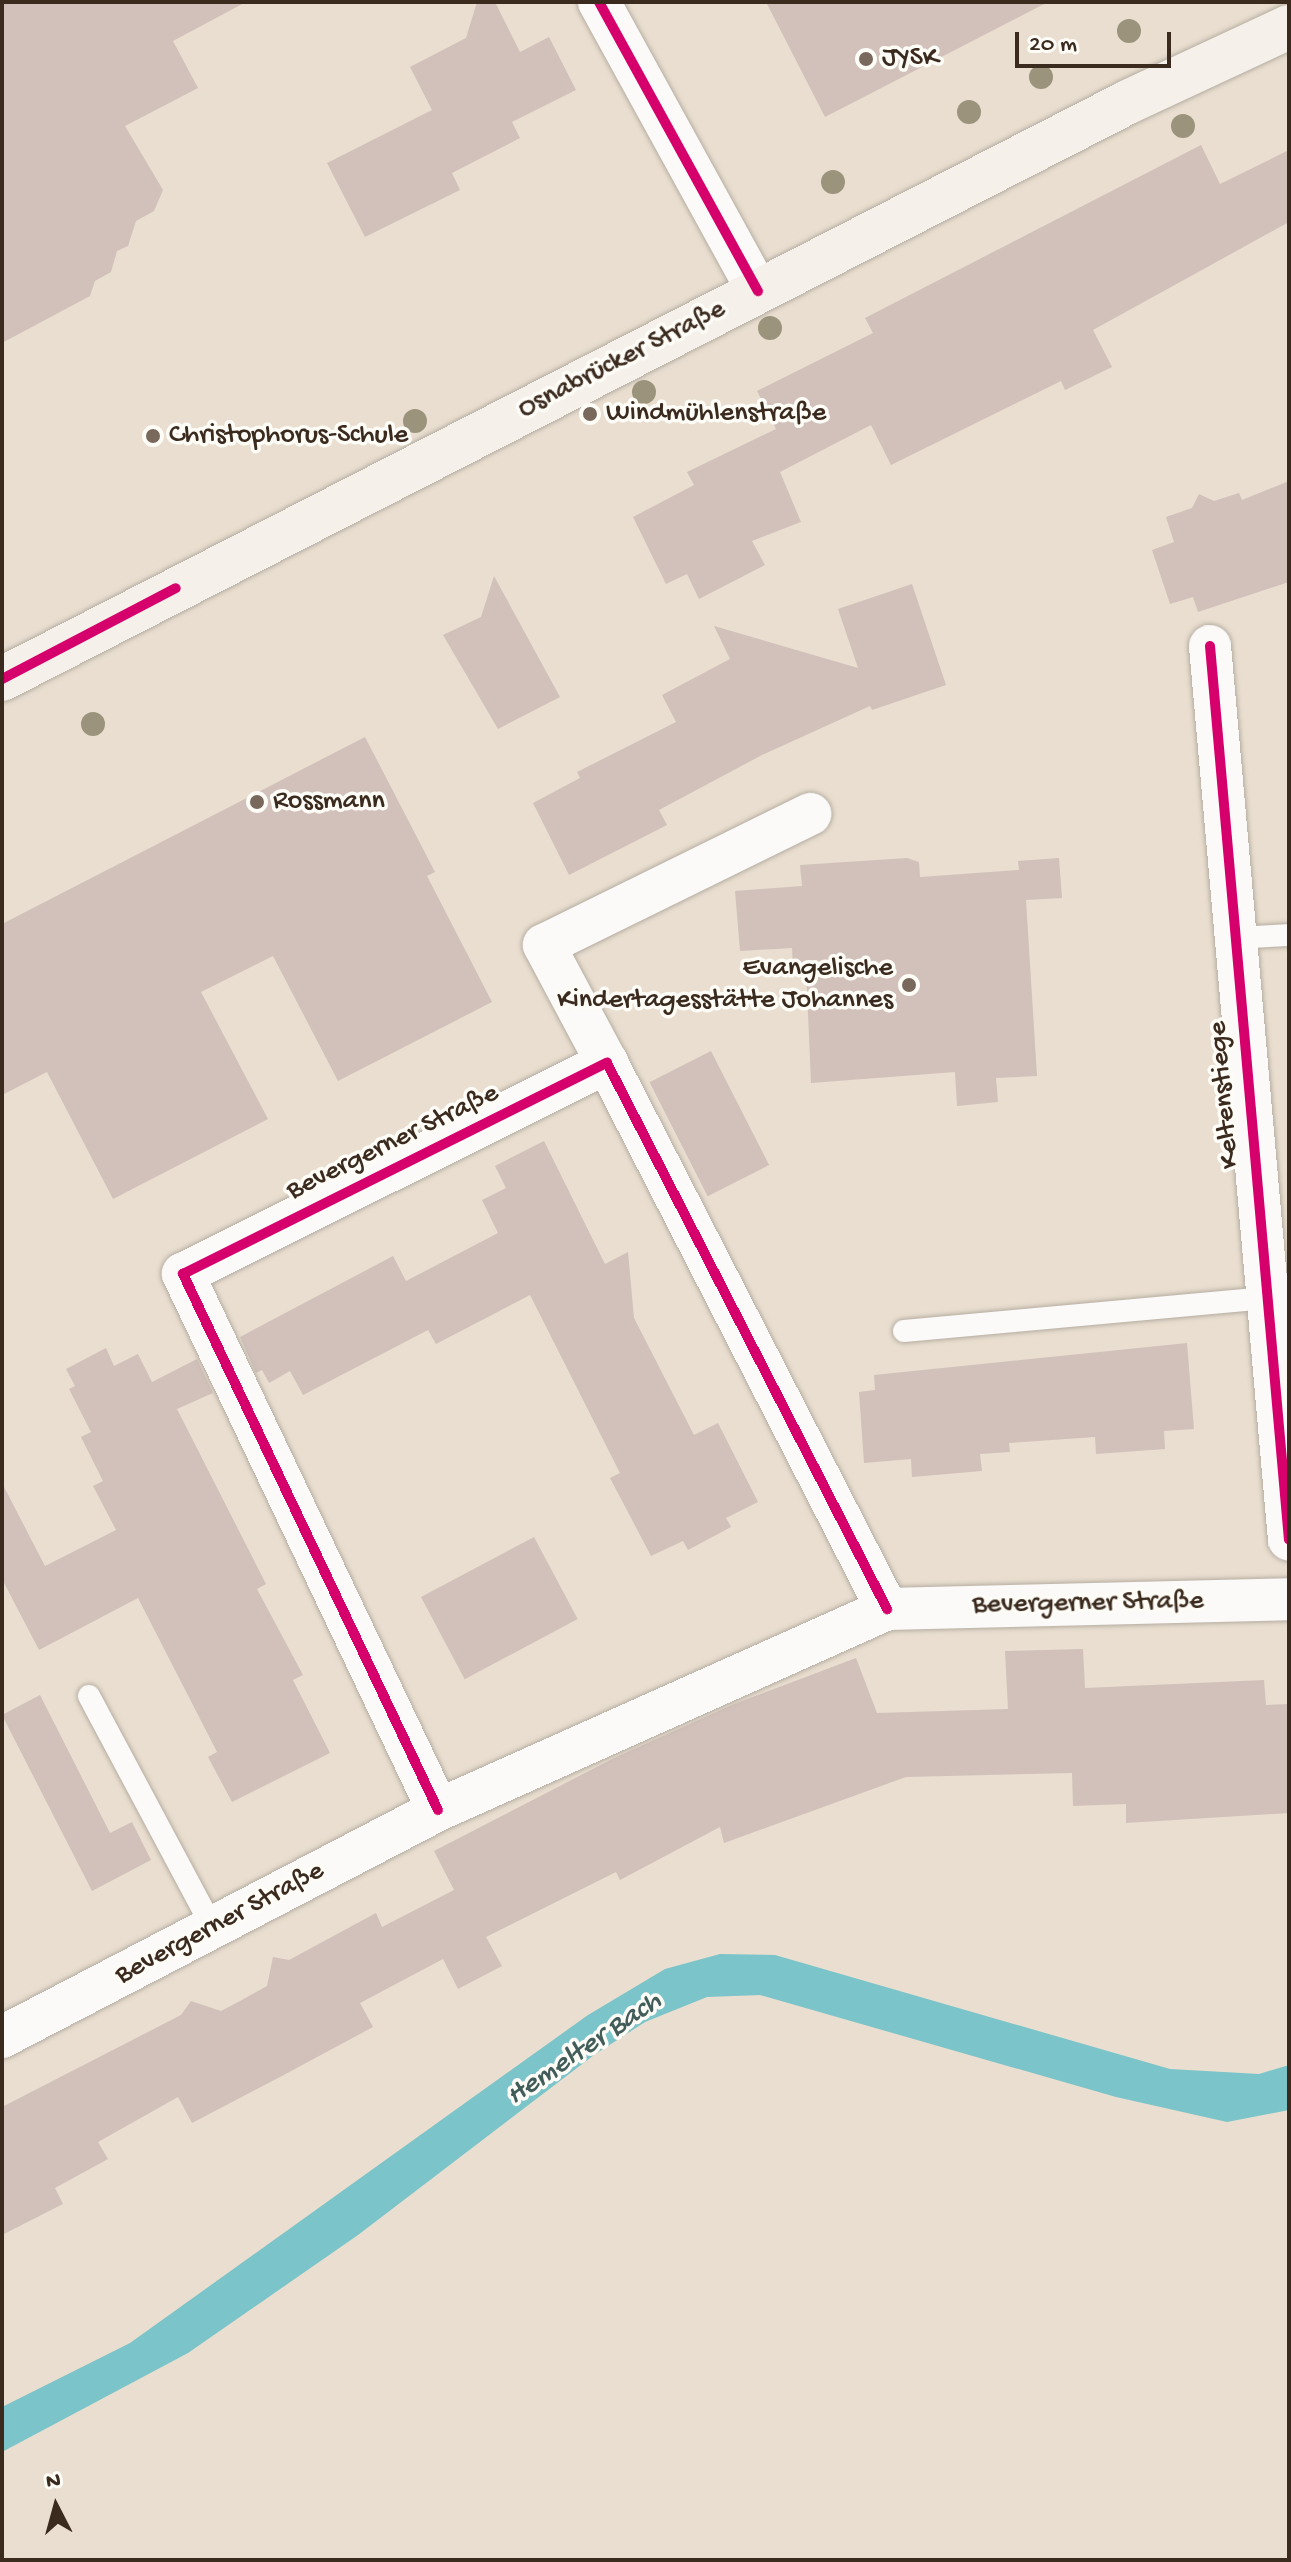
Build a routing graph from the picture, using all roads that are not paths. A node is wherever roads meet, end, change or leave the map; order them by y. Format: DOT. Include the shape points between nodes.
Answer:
graph roads {
  1 [pos="599,2"];
  2 [pos="1289,27"];
  3 [pos="758,291"];
  4 [pos="1210,646"];
  5 [pos="2,679"];
  6 [pos="810,814"];
  7 [pos="1289,935"];
  8 [pos="1235,938"];
  9 [pos="607,1063"];
  10 [pos="1276,1246"];
  11 [pos="1267,1298"];
  12 [pos="904,1331"];
  13 [pos="1289,1540"];
  14 [pos="1289,1599"];
  15 [pos="887,1609"];
  16 [pos="89,1696"];
  17 [pos="438,1810"];
  18 [pos="213,1928"];
  19 [pos="2,2037"];
  1 -- 3 [label="street"];
  2 -- 3 [label="main road, Osnabrücker Straße"];
  3 -- 5 [label="main road, Osnabrücker Straße"];
  4 -- 8 [label="street, Keltenstiege"];
  6 -- 9 [label="street" via="544,945"];
  7 -- 8 [label="lane"];
  8 -- 10 [label="street, Keltenstiege"];
  9 -- 15 [label="street"];
  9 -- 17 [label="street, Bevergerner Straße" via="183,1274"];
  10 -- 11 [label="street, Keltenstiege"];
  11 -- 12 [label="lane"];
  11 -- 13 [label="street, Keltenstiege"];
  14 -- 15 [label="street, Bevergerner Straße"];
  15 -- 17 [label="street, Bevergerner Straße"];
  16 -- 18 [label="lane"];
  17 -- 18 [label="street, Bevergerner Straße"];
  18 -- 19 [label="street, Bevergerner Straße"];
}
